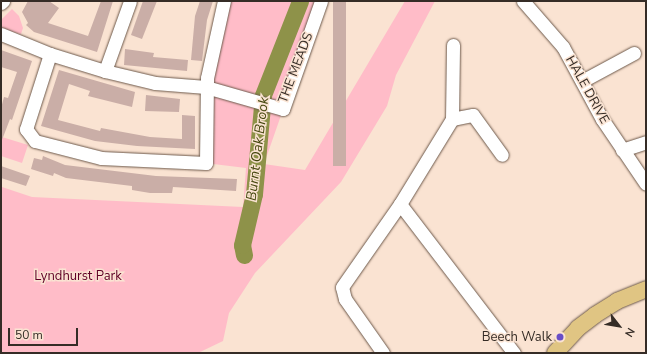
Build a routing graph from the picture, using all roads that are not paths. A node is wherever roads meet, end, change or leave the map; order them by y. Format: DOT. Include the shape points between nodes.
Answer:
graph roads {
  1 [pos="3,1"];
  2 [pos="130,1"];
  3 [pos="224,1"];
  4 [pos="321,1"];
  5 [pos="523,1"];
  6 [pos="1,4"];
  7 [pos="1,34"];
  8 [pos="453,45"];
  9 [pos="634,53"];
  10 [pos="50,54"];
  11 [pos="105,71"];
  12 [pos="582,81"];
  13 [pos="206,88"];
  14 [pos="452,119"];
  15 [pos="646,142"];
  16 [pos="622,150"];
  17 [pos="502,155"];
  18 [pos="646,184"];
  19 [pos="400,204"];
  20 [pos="646,289"];
  21 [pos="384,353"];
  22 [pos="514,353"];
  23 [pos="555,353"];
  1 -- 6 [label="street"];
  2 -- 11 [label="street"];
  3 -- 13 [label="street"];
  4 -- 13 [label="street, THE MEADS" via="283,109"];
  5 -- 12 [label="street, HALE DRIVE" via="563,47"];
  7 -- 10 [label="street"];
  8 -- 14 [label="street"];
  9 -- 12 [label="street"];
  10 -- 11 [label="street"];
  10 -- 13 [label="street" via="26,129 35,141 101,158 206,163"];
  11 -- 13 [label="street" via="155,83"];
  12 -- 16 [label="street, HALE DRIVE"];
  14 -- 17 [label="street" via="473,115"];
  14 -- 19 [label="street"];
  15 -- 16 [label="street"];
  16 -- 18 [label="street, HALE DRIVE"];
  19 -- 21 [label="street" via="344,282 341,291"];
  19 -- 22 [label="street"];
  20 -- 23 [label="main road" via="617,301 595,315 578,328"];
}
